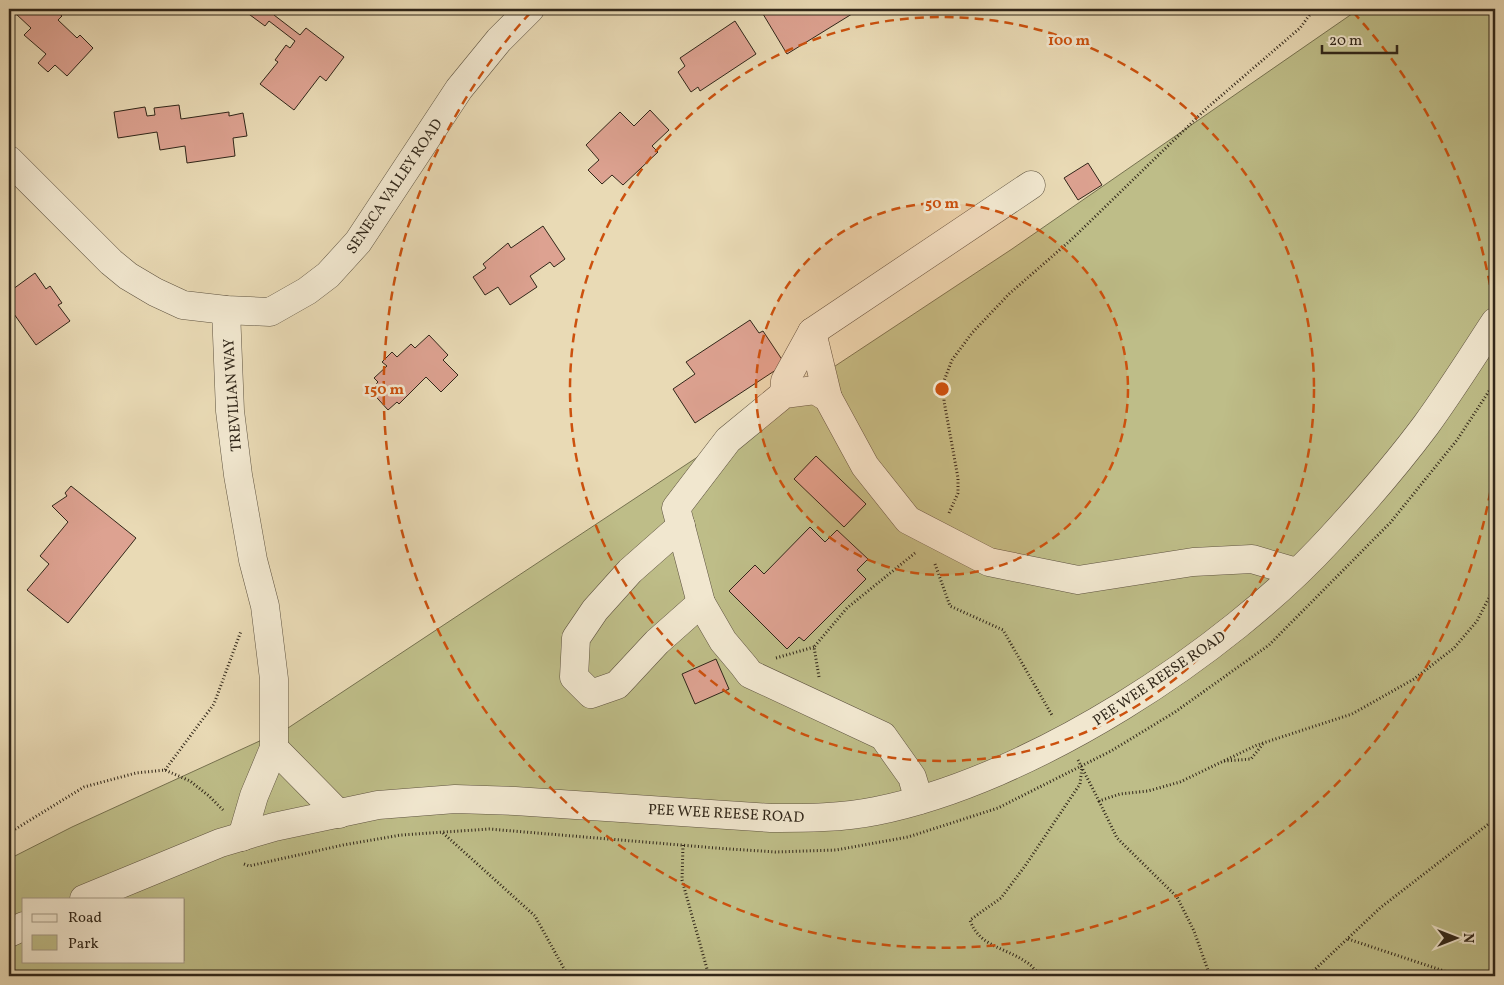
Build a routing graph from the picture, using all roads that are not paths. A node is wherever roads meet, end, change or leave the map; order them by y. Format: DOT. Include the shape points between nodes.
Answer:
graph roads {
  1 [pos="530,9"];
  2 [pos="9,160"];
  3 [pos="1032,185"];
  4 [pos="226,310"];
  5 [pos="1495,322"];
  6 [pos="812,332"];
  7 [pos="784,394"];
  8 [pos="828,398"];
  9 [pos="680,526"];
  10 [pos="1296,572"];
  11 [pos="701,603"];
  12 [pos="274,748"];
  13 [pos="919,800"];
  14 [pos="339,814"];
  15 [pos="242,837"];
  16 [pos="86,898"];
  17 [pos="22,927"];
  18 [pos="9,933"];
  1 -- 4 [label="street, SENECA VALLEY ROAD" via="499,40 459,89 358,242 328,275 307,292 270,312"];
  2 -- 4 [label="street" via="128,276 183,305"];
  3 -- 6 [label="street"];
  4 -- 12 [label="street, TREVILIAN WAY" via="230,411 238,474 253,560 265,606 274,679"];
  5 -- 10 [label="street, PEE WEE REESE ROAD" via="1425,425 1330,539"];
  6 -- 7 [label="street" via="785,381"];
  6 -- 8 [label="street"];
  7 -- 8 [label="street" via="815,390"];
  7 -- 9 [label="street" via="728,440 676,508"];
  8 -- 10 [label="street" via="865,466 908,520 988,562 1078,580 1192,562 1252,559"];
  9 -- 11 [label="street"];
  9 -- 11 [label="street" via="630,571 595,610 576,638 574,677 591,694 616,685"];
  10 -- 13 [label="street, PEE WEE REESE ROAD" via="1198,655 1127,702 1065,738 992,774"];
  11 -- 13 [label="street" via="723,641 750,674 883,736 912,777"];
  12 -- 14 [label="street"];
  12 -- 15 [label="street, TREVILIAN WAY" via="254,796"];
  13 -- 14 [label="street, PEE WEE REESE ROAD" via="875,811 820,818 771,818 515,800 455,799 378,805"];
  14 -- 15 [label="street, PEE WEE REESE ROAD"];
  15 -- 16 [label="street, PEE WEE REESE ROAD" via="192,853"];
  17 -- 18 [label="street"];
}
